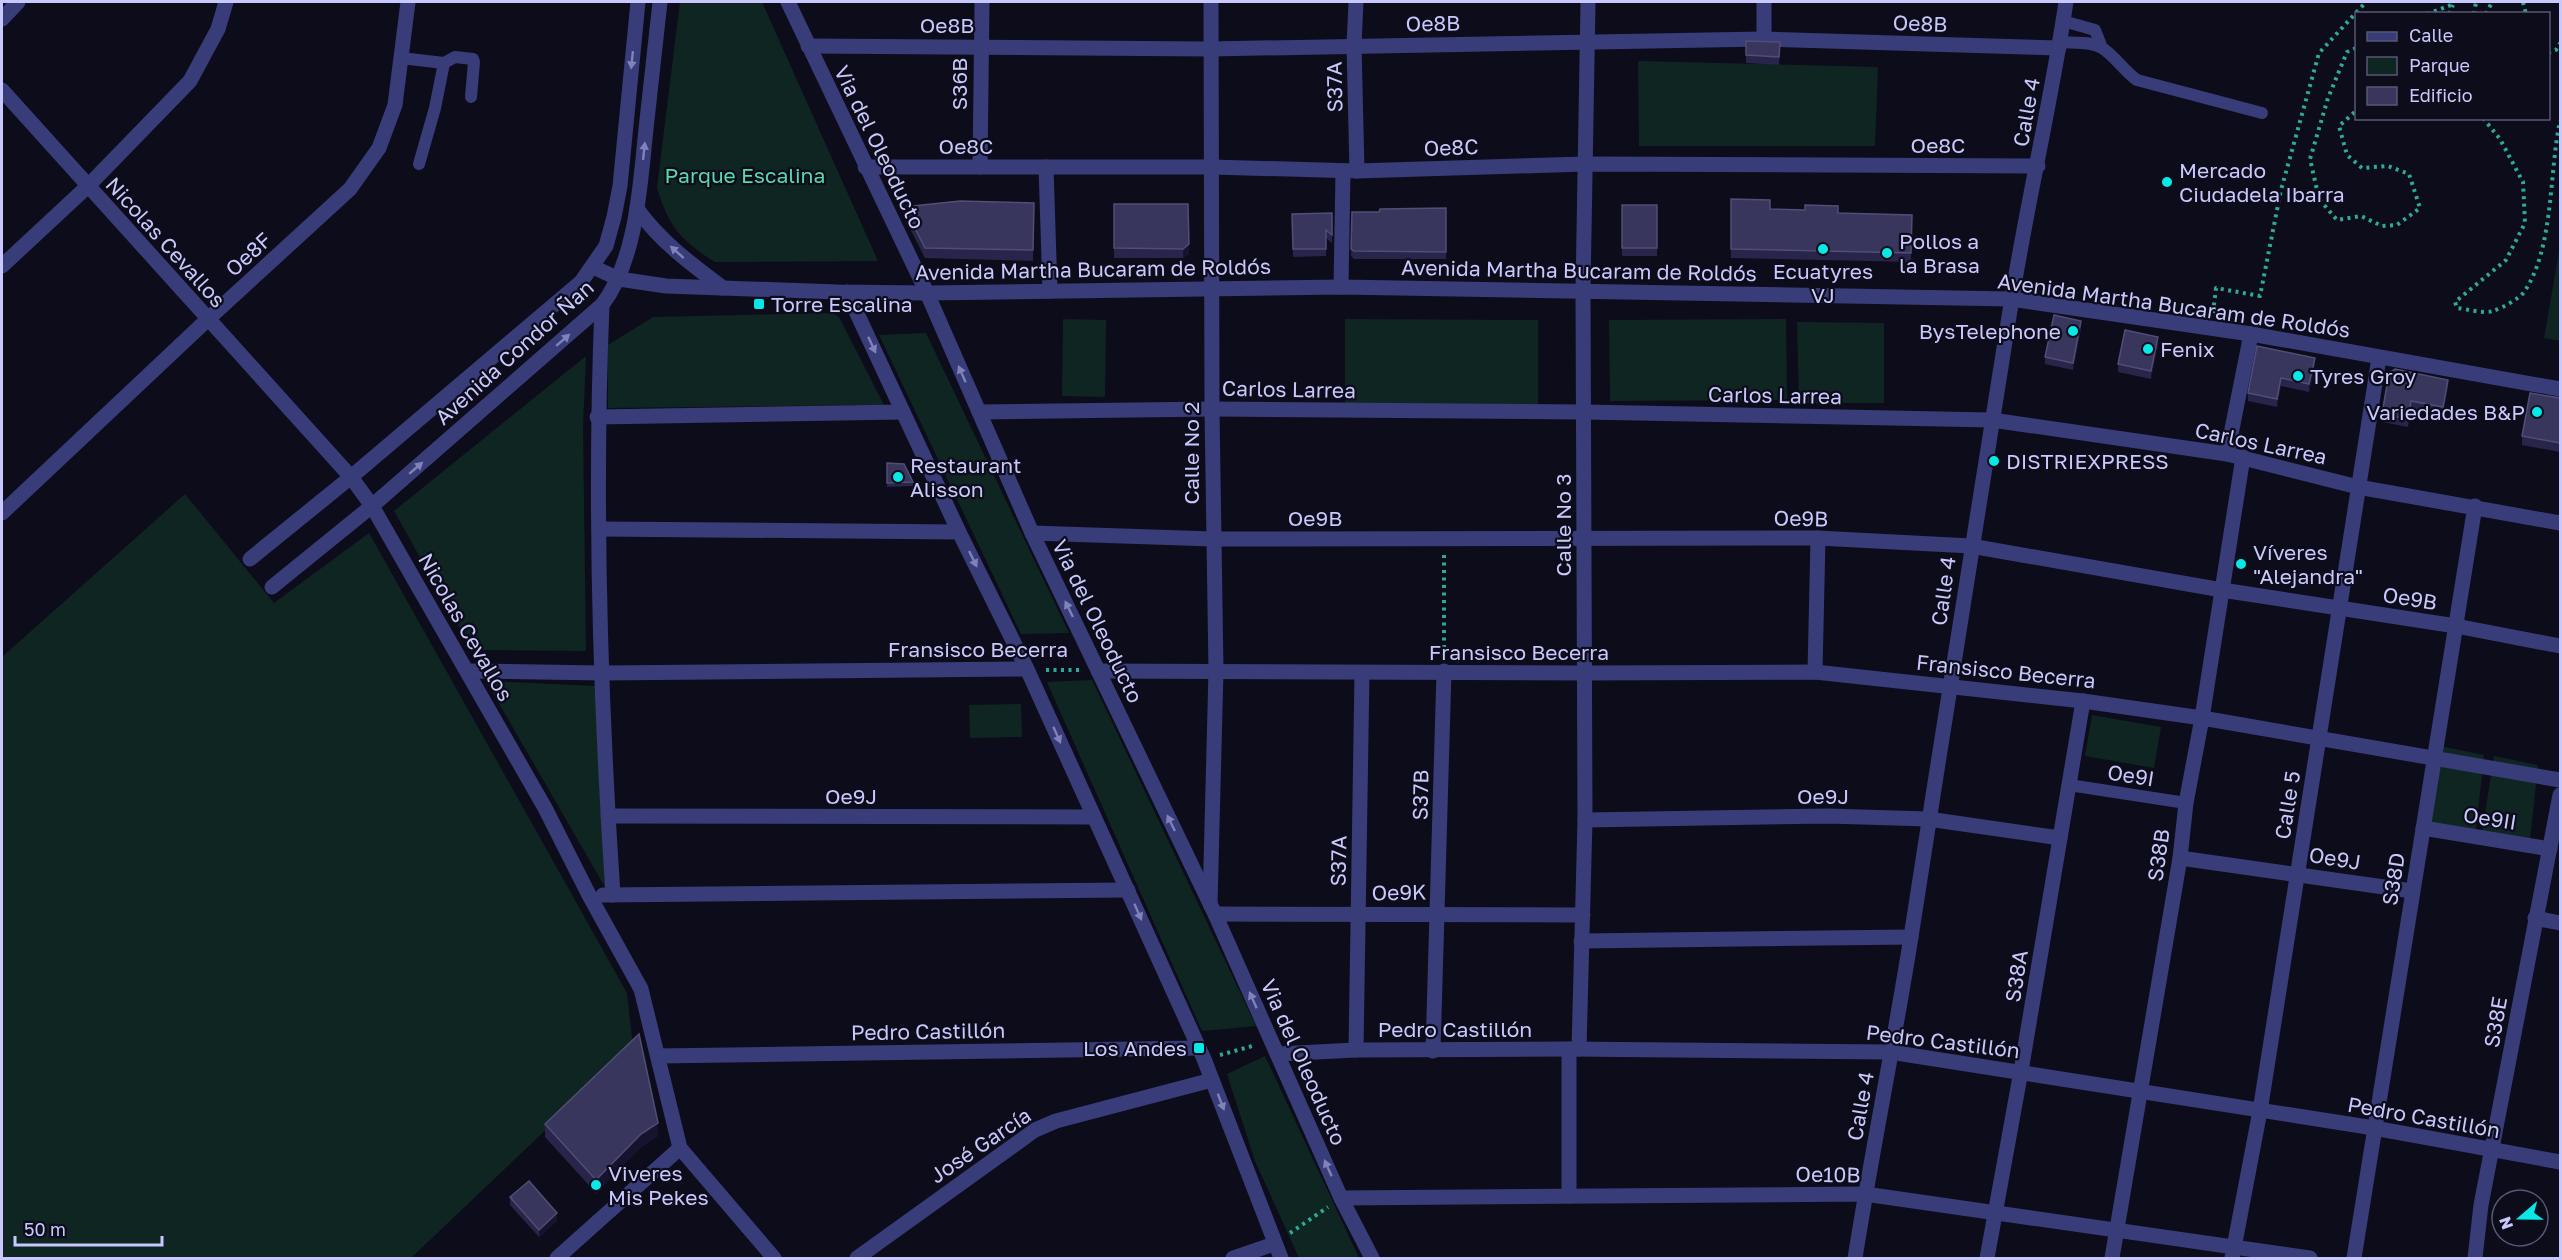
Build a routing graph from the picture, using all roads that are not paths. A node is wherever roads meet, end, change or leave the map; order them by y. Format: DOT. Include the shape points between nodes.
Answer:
graph roads {
  1 [pos="18,2"];
  2 [pos="226,2"];
  3 [pos="408,2"];
  4 [pos="638,2"];
  5 [pos="660,2"];
  6 [pos="788,2"];
  7 [pos="982,2"];
  8 [pos="1211,2"];
  9 [pos="1356,2"];
  10 [pos="1588,2"];
  11 [pos="1764,2"];
  12 [pos="2066,2"];
  13 [pos="2,19"];
  14 [pos="2063,21"];
  15 [pos="1764,39"];
  16 [pos="1588,43"];
  17 [pos="1354,45"];
  18 [pos="2060,45"];
  19 [pos="808,46"];
  20 [pos="980,46"];
  21 [pos="2103,48"];
  22 [pos="1209,49"];
  23 [pos="401,58"];
  24 [pos="444,63"];
  25 [pos="2,90"];
  26 [pos="471,97"];
  27 [pos="2262,113"];
  28 [pos="419,164"];
  29 [pos="1585,164"];
  30 [pos="2038,166"];
  31 [pos="865,167"];
  32 [pos="980,167"];
  33 [pos="1046,167"];
  34 [pos="1211,167"];
  35 [pos="1350,171"];
  36 [pos="88,186"];
  37 [pos="637,209"];
  38 [pos="2,266"];
  39 [pos="593,267"];
  40 [pos="619,279"];
  41 [pos="723,288"];
  42 [pos="1211,288"];
  43 [pos="1341,288"];
  44 [pos="1582,290"];
  45 [pos="1050,291"];
  46 [pos="847,292"];
  47 [pos="927,293"];
  48 [pos="2011,299"];
  49 [pos="602,305"];
  50 [pos="208,319"];
  51 [pos="2251,334"];
  52 [pos="2379,358"];
  53 [pos="2560,389"];
  54 [pos="1212,409"];
  55 [pos="903,412"];
  56 [pos="979,412"];
  57 [pos="1584,412"];
  58 [pos="597,417"];
  59 [pos="1992,420"];
  60 [pos="2227,454"];
  61 [pos="2243,457"];
  62 [pos="351,477"];
  63 [pos="2358,487"];
  64 [pos="372,506"];
  65 [pos="2475,506"];
  66 [pos="2,513"];
  67 [pos="2560,523"];
  68 [pos="599,529"];
  69 [pos="959,532"];
  70 [pos="1032,533"];
  71 [pos="1818,538"];
  72 [pos="1213,539"];
  73 [pos="1583,539"];
  74 [pos="1971,546"];
  75 [pos="250,559"];
  76 [pos="272,587"];
  77 [pos="2222,590"];
  78 [pos="2339,609"];
  79 [pos="2456,626"];
  80 [pos="2560,646"];
  81 [pos="1027,669"];
  82 [pos="1098,670"];
  83 [pos="468,671"];
  84 [pos="1216,671"];
  85 [pos="1444,671"];
  86 [pos="1815,672"];
  87 [pos="603,673"];
  88 [pos="1362,673"];
  89 [pos="1585,674"];
  90 [pos="1951,686"];
  91 [pos="2083,701"];
  92 [pos="2202,718"];
  93 [pos="2319,738"];
  94 [pos="2434,758"];
  95 [pos="2560,780"];
  96 [pos="2069,785"];
  97 [pos="2560,795"];
  98 [pos="2186,803"];
  99 [pos="608,816"];
  100 [pos="1093,817"];
  101 [pos="1928,819"];
  102 [pos="1585,820"];
  103 [pos="2422,828"];
  104 [pos="2060,838"];
  105 [pos="2550,849"];
  106 [pos="2180,858"];
  107 [pos="2297,873"];
  108 [pos="1128,890"];
  109 [pos="2412,891"];
  110 [pos="589,895"];
  111 [pos="613,895"];
  112 [pos="1213,909"];
  113 [pos="1438,913"];
  114 [pos="1358,914"];
  115 [pos="1583,915"];
  116 [pos="2535,918"];
  117 [pos="2560,924"];
  118 [pos="1911,937"];
  119 [pos="1581,940"];
  120 [pos="1274,1047"];
  121 [pos="1574,1049"];
  122 [pos="1356,1050"];
  123 [pos="1433,1051"];
  124 [pos="1890,1052"];
  125 [pos="1202,1054"];
  126 [pos="658,1056"];
  127 [pos="2021,1071"];
  128 [pos="1212,1080"];
  129 [pos="2141,1090"];
  130 [pos="2260,1111"];
  131 [pos="2374,1128"];
  132 [pos="680,1148"];
  133 [pos="2492,1150"];
  134 [pos="2560,1162"];
  135 [pos="1865,1194"];
  136 [pos="1569,1196"];
  137 [pos="1341,1198"];
  138 [pos="1996,1212"];
  139 [pos="2117,1230"];
  140 [pos="1277,1251"];
  141 [pos="2233,1253"];
  142 [pos="557,1258"];
  143 [pos="774,1258"];
  144 [pos="857,1258"];
  145 [pos="1233,1258"];
  146 [pos="1371,1258"];
  147 [pos="1854,1258"];
  148 [pos="1987,1258"];
  149 [pos="2112,1258"];
  150 [pos="2310,1258"];
  151 [pos="2354,1258"];
  152 [pos="2475,1258"];
  1 -- 13 [label="street"];
  2 -- 36 [label="street" via="218,29 190,81"];
  3 -- 23 [label="street, Oe8F"];
  4 -- 39 [label="street, Avenida Condor Ñan, one-way" via="620,186 606,246"];
  37 -- 5 [label="street, Avenida Condor Ñan, one-way"];
  6 -- 19 [label="street, Via del Oleoducto"];
  7 -- 20 [label="street, S36B"];
  8 -- 22 [label="street, Calle No 2"];
  9 -- 17 [label="street, S37A"];
  10 -- 16 [label="street, Calle No 3"];
  11 -- 15 [label="street"];
  12 -- 14 [label="street, Calle 4"];
  14 -- 18 [label="street, Calle 4"];
  14 -- 21 [label="lane" via="2095,30"];
  15 -- 16 [label="street, Oe8B"];
  15 -- 18 [label="street, Oe8B"];
  16 -- 17 [label="street, Oe8B"];
  16 -- 29 [label="street, Calle No 3"];
  17 -- 22 [label="street, Oe8B"];
  17 -- 35 [label="street, S37A"];
  18 -- 21 [label="lane" via="2093,44"];
  18 -- 30 [label="street, Calle 4"];
  19 -- 20 [label="street, Oe8B"];
  19 -- 31 [label="street, Via del Oleoducto"];
  20 -- 22 [label="street, Oe8B"];
  20 -- 32 [label="street, S36B"];
  21 -- 27 [label="lane" via="2137,80"];
  22 -- 34 [label="street, Calle No 2"];
  23 -- 24 [label="lane"];
  23 -- 50 [label="street, Oe8F" via="395,105 379,147 350,189"];
  24 -- 26 [label="lane" via="455,57 473,59"];
  24 -- 28 [label="lane"];
  25 -- 36 [label="street, Nicolas Cevallos"];
  29 -- 30 [label="street, Oe8C"];
  29 -- 35 [label="street, Oe8C"];
  29 -- 44 [label="street, Calle No 3"];
  30 -- 48 [label="street, Calle 4"];
  31 -- 32 [label="street, Oe8C"];
  31 -- 47 [label="street, Via del Oleoducto"];
  32 -- 33 [label="street, Oe8C"];
  33 -- 34 [label="street, Oe8C"];
  33 -- 45 [label="street"];
  34 -- 35 [label="street, Oe8C"];
  34 -- 42 [label="street, Calle No 2"];
  35 -- 43 [label="street, S37A"];
  36 -- 38 [label="street"];
  36 -- 50 [label="street, Nicolas Cevallos"];
  37 -- 40 [label="street, Avenida Condor Ñan"];
  41 -- 37 [label="street, one-way" via="681,257"];
  39 -- 40 [label="street, Avenida Martha Bucaram de Roldós"];
  39 -- 62 [label="street, Avenida Condor Ñan" via="581,282"];
  40 -- 41 [label="street, Avenida Martha Bucaram de Roldós"];
  40 -- 49 [label="street, Avenida Condor Ñan"];
  41 -- 46 [label="street, Avenida Martha Bucaram de Roldós"];
  42 -- 43 [label="street, Avenida Martha Bucaram de Roldós"];
  42 -- 45 [label="street, Avenida Martha Bucaram de Roldós"];
  42 -- 54 [label="street, Calle No 2"];
  43 -- 44 [label="street, Avenida Martha Bucaram de Roldós"];
  44 -- 48 [label="street, Avenida Martha Bucaram de Roldós"];
  44 -- 57 [label="street, Calle No 3"];
  45 -- 47 [label="street, Avenida Martha Bucaram de Roldós"];
  46 -- 47 [label="street, Avenida Martha Bucaram de Roldós"];
  46 -- 55 [label="street, one-way"];
  56 -- 47 [label="street, Via del Oleoducto, one-way"];
  48 -- 51 [label="street, Avenida Martha Bucaram de Roldós"];
  48 -- 59 [label="street, Calle 4"];
  49 -- 58 [label="street"];
  64 -- 49 [label="street, Avenida Condor Ñan, one-way"];
  50 -- 62 [label="street, Nicolas Cevallos"];
  50 -- 66 [label="street, Oe8F"];
  51 -- 52 [label="street, Avenida Martha Bucaram de Roldós"];
  51 -- 60 [label="street"];
  52 -- 53 [label="street, Avenida Martha Bucaram de Roldós"];
  52 -- 63 [label="street, Calle 5"];
  54 -- 56 [label="street, Carlos Larrea"];
  54 -- 57 [label="street, Carlos Larrea"];
  54 -- 72 [label="street, Calle No 2"];
  55 -- 58 [label="street"];
  55 -- 69 [label="street"];
  56 -- 70 [label="street, Via del Oleoducto"];
  57 -- 59 [label="street, Carlos Larrea"];
  57 -- 73 [label="street, Calle No 3"];
  58 -- 68 [label="street"];
  59 -- 60 [label="street, Carlos Larrea"];
  59 -- 74 [label="street, Calle 4"];
  60 -- 61 [label="street, Carlos Larrea"];
  61 -- 63 [label="street, Carlos Larrea"];
  61 -- 77 [label="street, S38B"];
  62 -- 64 [label="street, Nicolas Cevallos"];
  62 -- 75 [label="street, Avenida Condor Ñan"];
  63 -- 65 [label="street, Carlos Larrea"];
  63 -- 78 [label="street, Calle 5"];
  64 -- 76 [label="street, Avenida Condor Ñan"];
  64 -- 83 [label="street, Nicolas Cevallos"];
  65 -- 67 [label="street, Carlos Larrea"];
  65 -- 79 [label="street, S38D"];
  68 -- 69 [label="street"];
  68 -- 87 [label="street"];
  69 -- 81 [label="street, one-way"];
  70 -- 72 [label="street, Oe9B"];
  82 -- 70 [label="street, Via del Oleoducto, one-way"];
  71 -- 73 [label="street, Oe9B"];
  71 -- 74 [label="street, Oe9B"];
  71 -- 86 [label="street"];
  72 -- 73 [label="street, Oe9B"];
  72 -- 84 [label="street, Calle No 2"];
  73 -- 89 [label="street, Calle No 3"];
  74 -- 77 [label="street, Oe9B"];
  74 -- 90 [label="street, Calle 4"];
  77 -- 78 [label="street, Oe9B"];
  77 -- 92 [label="street, S38B"];
  78 -- 79 [label="street, Oe9B"];
  78 -- 93 [label="street, Calle 5"];
  79 -- 80 [label="street, Oe9B"];
  79 -- 94 [label="street, S38D"];
  81 -- 87 [label="street, Fransisco Becerra"];
  81 -- 100 [label="street, one-way"];
  82 -- 84 [label="street, Fransisco Becerra"];
  112 -- 82 [label="street, Via del Oleoducto, one-way"];
  83 -- 87 [label="street, Fransisco Becerra"];
  83 -- 110 [label="street, Nicolas Cevallos"];
  84 -- 88 [label="street, Fransisco Becerra"];
  84 -- 112 [label="street, Calle No 2"];
  85 -- 88 [label="street, Fransisco Becerra"];
  85 -- 89 [label="street, Fransisco Becerra"];
  85 -- 113 [label="street, S37B"];
  86 -- 89 [label="street, Fransisco Becerra"];
  86 -- 90 [label="street, Fransisco Becerra"];
  87 -- 99 [label="street"];
  88 -- 114 [label="street, S37A"];
  89 -- 102 [label="street, Calle No 3"];
  90 -- 91 [label="street, Fransisco Becerra"];
  90 -- 101 [label="street, Calle 4"];
  91 -- 92 [label="street, Fransisco Becerra"];
  91 -- 96 [label="street, S38A"];
  92 -- 93 [label="street, Fransisco Becerra"];
  92 -- 98 [label="street, S38B"];
  93 -- 94 [label="street, Fransisco Becerra"];
  93 -- 107 [label="street, Calle 5"];
  94 -- 95 [label="street, Fransisco Becerra"];
  94 -- 103 [label="street, S38D"];
  96 -- 98 [label="lane, Oe9I"];
  96 -- 104 [label="street, S38A"];
  97 -- 105 [label="street, S38E"];
  98 -- 106 [label="street, S38B"];
  99 -- 100 [label="street, Oe9J"];
  99 -- 111 [label="street"];
  100 -- 108 [label="street"];
  101 -- 102 [label="street, Oe9J" via="1828,816"];
  101 -- 104 [label="street, Oe9J"];
  101 -- 118 [label="street, Calle 4"];
  102 -- 115 [label="street, Calle No 3"];
  103 -- 105 [label="street, Oe9II"];
  103 -- 109 [label="street, S38D"];
  104 -- 127 [label="street, S38A"];
  105 -- 116 [label="street, S38E"];
  106 -- 107 [label="street, Oe9J"];
  106 -- 129 [label="street, S38B"];
  107 -- 109 [label="street, Oe9J"];
  107 -- 130 [label="street, Calle 5"];
  108 -- 111 [label="street"];
  108 -- 125 [label="street, one-way"];
  109 -- 131 [label="street, S38D"];
  110 -- 111 [label="street"];
  110 -- 126 [label="street, Nicolas Cevallos" via="641,989"];
  112 -- 114 [label="street, Oe9K"];
  120 -- 112 [label="street, Via del Oleoducto, one-way"];
  113 -- 114 [label="street, Oe9K"];
  113 -- 115 [label="street, Oe9K"];
  113 -- 123 [label="street, S37B"];
  114 -- 122 [label="street, S37A"];
  115 -- 119 [label="street, Calle No 3"];
  116 -- 117 [label="street"];
  116 -- 133 [label="street, S38E"];
  118 -- 119 [label="street"];
  118 -- 124 [label="street, Calle 4"];
  119 -- 121 [label="street, Calle No 3"];
  120 -- 122 [label="street, Pedro Castillón"];
  137 -- 120 [label="street, Via del Oleoducto, one-way"];
  121 -- 123 [label="street, Pedro Castillón"];
  121 -- 124 [label="street, Pedro Castillón"];
  121 -- 136 [label="street, Calle No 3"];
  122 -- 123 [label="street, Pedro Castillón"];
  124 -- 127 [label="street, Pedro Castillón"];
  124 -- 135 [label="street, Calle 4"];
  125 -- 126 [label="street, Pedro Castillón"];
  125 -- 128 [label="street"];
  126 -- 132 [label="street, Nicolas Cevallos"];
  127 -- 129 [label="street, Pedro Castillón"];
  127 -- 138 [label="street, S38A"];
  128 -- 140 [label="street, one-way"];
  128 -- 144 [label="street, José García" via="1035,1130"];
  129 -- 130 [label="street, Pedro Castillón"];
  129 -- 139 [label="street, S38B"];
  130 -- 131 [label="street, Pedro Castillón"];
  130 -- 141 [label="street, Calle 5"];
  131 -- 133 [label="street, Pedro Castillón"];
  131 -- 151 [label="street, S38D"];
  132 -- 142 [label="street"];
  132 -- 143 [label="street, Nicolas Cevallos"];
  133 -- 134 [label="street, Pedro Castillón"];
  133 -- 152 [label="street, S38E"];
  135 -- 136 [label="street, Oe10B"];
  135 -- 138 [label="street, Oe10B"];
  135 -- 147 [label="street, Calle 4"];
  136 -- 137 [label="street, Oe10B"];
  137 -- 146 [label="street, Via del Oleoducto"];
  138 -- 139 [label="street, Oe10B"];
  138 -- 148 [label="street, S38A"];
  139 -- 141 [label="street, Oe10B"];
  139 -- 149 [label="street, S38B"];
  140 -- 145 [label="street"];
  141 -- 150 [label="street, Oe10B"];
}
